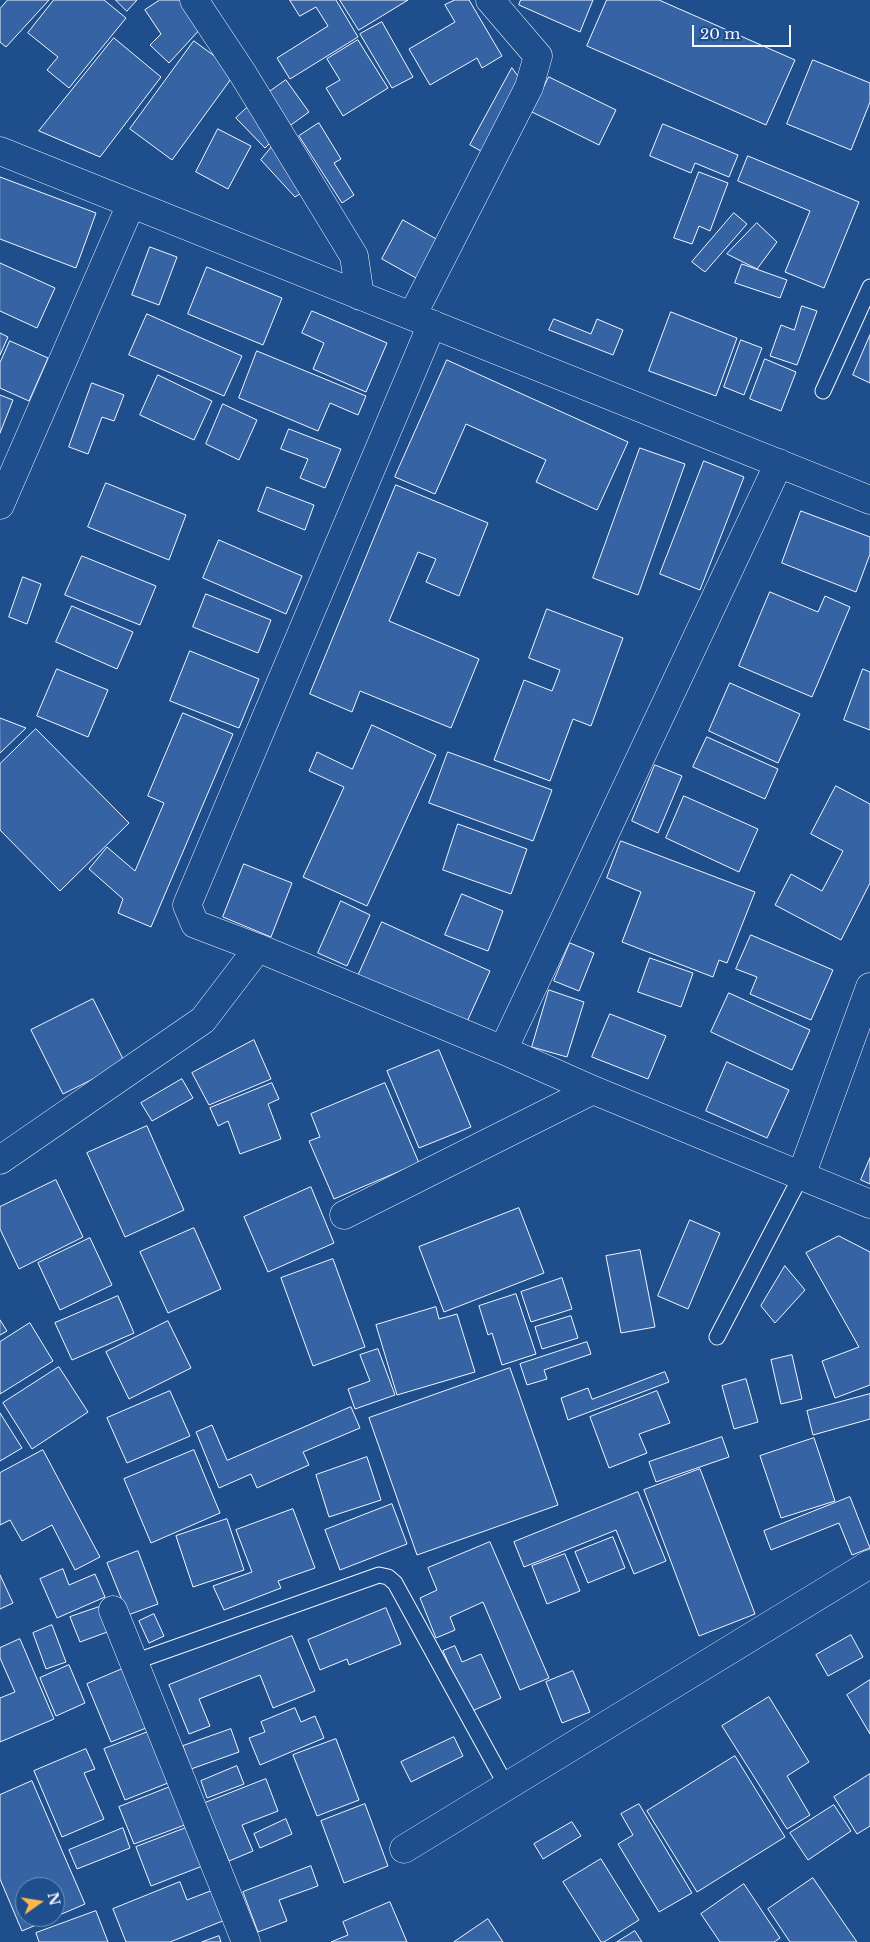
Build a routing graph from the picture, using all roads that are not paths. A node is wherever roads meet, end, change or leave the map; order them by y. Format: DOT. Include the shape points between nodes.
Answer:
graph roads {
  1 [pos="194,0"];
  2 [pos="490,0"];
  3 [pos="0,151"];
  4 [pos="131,204"];
  5 [pos="870,287"];
  6 [pos="360,296"];
  7 [pos="422,320"];
  8 [pos="823,390"];
  9 [pos="779,463"];
  10 [pos="870,500"];
  11 [pos="0,505"];
  12 [pos="258,948"];
  13 [pos="870,987"];
  14 [pos="503,1050"];
  15 [pos="592,1090"];
  16 [pos="0,1160"];
  17 [pos="801,1176"];
  18 [pos="870,1204"];
  19 [pos="344,1215"];
  20 [pos="717,1337"];
  21 [pos="870,1564"];
  22 [pos="113,1610"];
  23 [pos="134,1662"];
  24 [pos="507,1787"];
  25 [pos="404,1849"];
  26 [pos="246,1942"];
  1 -- 6 [label="street" via="354,256"];
  2 -- 7 [label="street" via="538,56 529,87"];
  3 -- 4 [label="street"];
  4 -- 6 [label="street"];
  4 -- 11 [label="street"];
  5 -- 8 [label="lane"];
  6 -- 7 [label="street"];
  7 -- 9 [label="street"];
  7 -- 12 [label="street" via="187,904 195,924"];
  9 -- 10 [label="street"];
  9 -- 14 [label="street"];
  12 -- 14 [label="street"];
  12 -- 16 [label="street" via="203,1020"];
  13 -- 17 [label="street"];
  14 -- 15 [label="street"];
  15 -- 17 [label="street"];
  15 -- 19 [label="street"];
  17 -- 18 [label="street"];
  17 -- 20 [label="lane"];
  21 -- 24 [label="street"];
  22 -- 23 [label="street"];
  23 -- 24 [label="lane" via="379,1575 388,1576 395,1583"];
  23 -- 26 [label="street"];
  24 -- 25 [label="street"];
}
